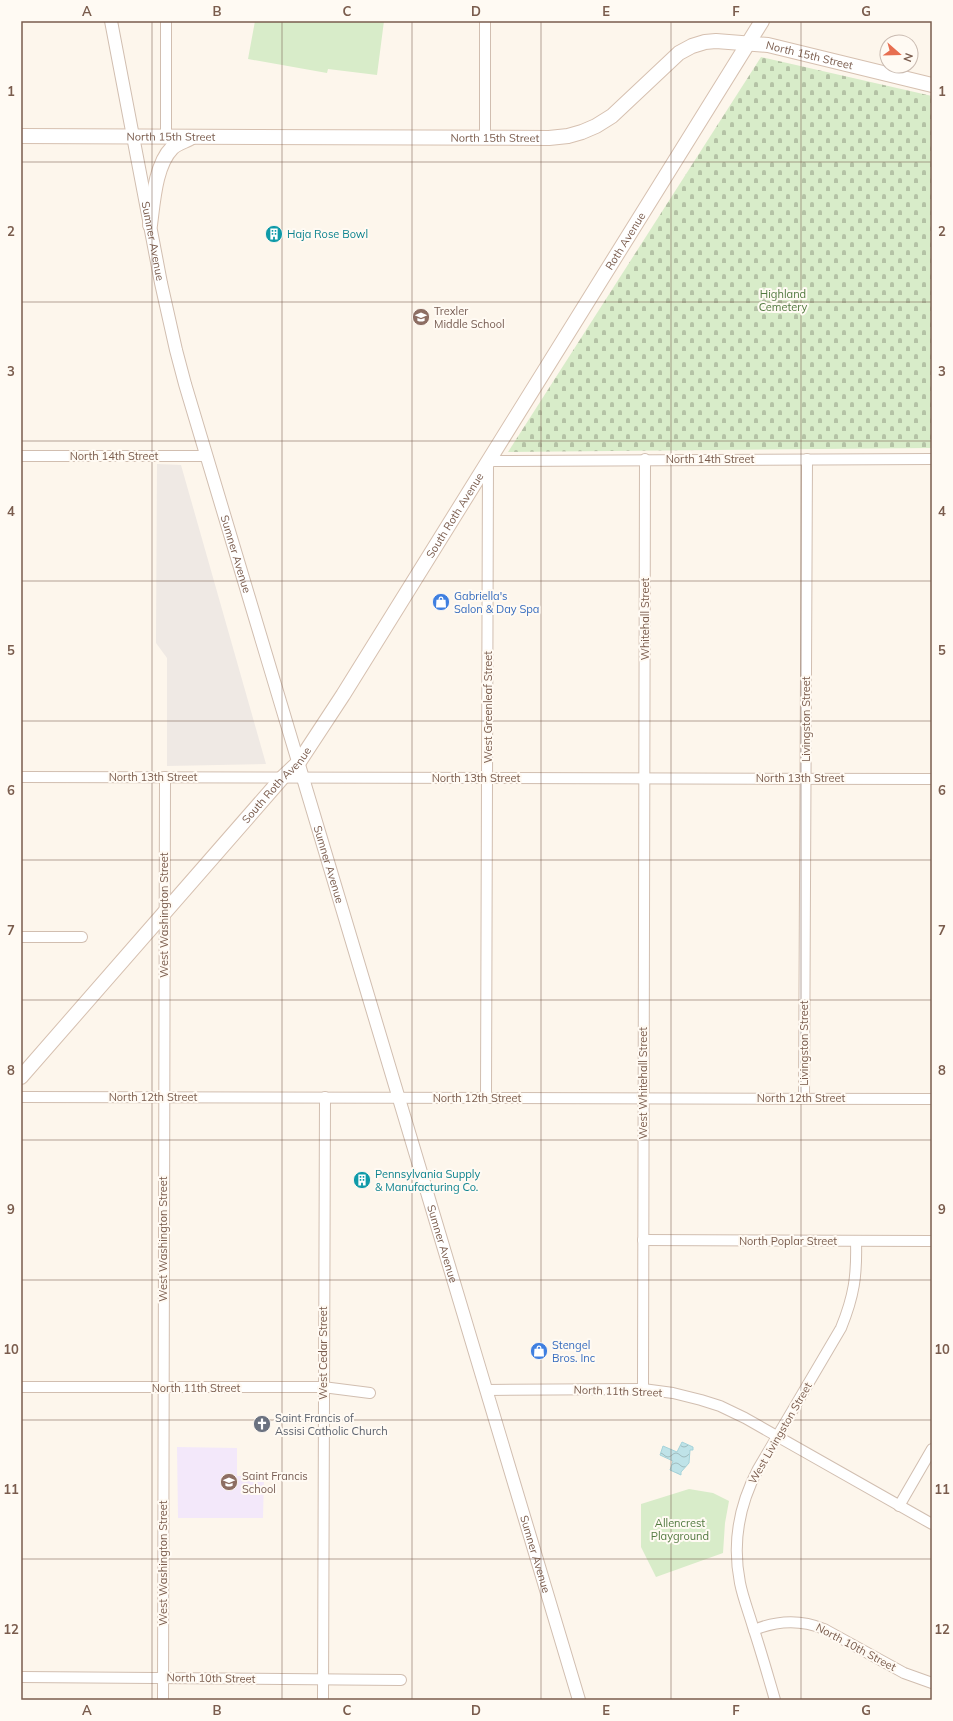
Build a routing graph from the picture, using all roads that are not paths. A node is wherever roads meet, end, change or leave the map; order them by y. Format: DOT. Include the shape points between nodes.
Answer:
graph roads {
  1 [pos="111,21"];
  2 [pos="166,21"];
  3 [pos="486,21"];
  4 [pos="762,21"];
  5 [pos="749,44"];
  6 [pos="932,85"];
  7 [pos="21,136"];
  8 [pos="133,136"];
  9 [pos="166,136"];
  10 [pos="193,137"];
  11 [pos="485,138"];
  12 [pos="150,225"];
  13 [pos="21,456"];
  14 [pos="207,456"];
  15 [pos="645,459"];
  16 [pos="807,459"];
  17 [pos="932,459"];
  18 [pos="488,461"];
  19 [pos="299,762"];
  20 [pos="21,777"];
  21 [pos="165,777"];
  22 [pos="282,778"];
  23 [pos="304,778"];
  24 [pos="487,778"];
  25 [pos="645,778"];
  26 [pos="805,778"];
  27 [pos="932,779"];
  28 [pos="164,912"];
  29 [pos="21,937"];
  30 [pos="82,937"];
  31 [pos="21,1077"];
  32 [pos="21,1097"];
  33 [pos="164,1097"];
  34 [pos="324,1097"];
  35 [pos="399,1097"];
  36 [pos="486,1098"];
  37 [pos="644,1098"];
  38 [pos="804,1098"];
  39 [pos="932,1099"];
  40 [pos="643,1240"];
  41 [pos="856,1241"];
  42 [pos="932,1241"];
  43 [pos="21,1387"];
  44 [pos="323,1387"];
  45 [pos="163,1388"];
  46 [pos="643,1389"];
  47 [pos="487,1390"];
  48 [pos="370,1393"];
  49 [pos="777,1437"];
  50 [pos="932,1449"];
  51 [pos="899,1506"];
  52 [pos="932,1524"];
  53 [pos="754,1630"];
  54 [pos="21,1677"];
  55 [pos="163,1677"];
  56 [pos="323,1680"];
  57 [pos="401,1680"];
  58 [pos="932,1683"];
  59 [pos="163,1700"];
  60 [pos="323,1700"];
  61 [pos="580,1700"];
  62 [pos="775,1700"];
  1 -- 8 [label="street, Sumner Avenue"];
  2 -- 9 [label="street"];
  3 -- 11 [label="street"];
  4 -- 5 [label="main road, Roth Avenue"];
  5 -- 6 [label="main road, North 15th Street" via="768,45"];
  5 -- 11 [label="main road, North 15th Street" via="705,42 692,46 679,53 612,116 582,132 549,138"];
  5 -- 18 [label="main road, Roth Avenue"];
  7 -- 8 [label="main road, North 15th Street"];
  8 -- 9 [label="main road, North 15th Street"];
  8 -- 12 [label="street, Sumner Avenue"];
  9 -- 10 [label="main road, North 15th Street"];
  10 -- 11 [label="main road, North 15th Street"];
  10 -- 12 [label="main road" via="173,148 164,161 156,183"];
  12 -- 14 [label="street, Sumner Avenue" via="176,350"];
  13 -- 14 [label="street, North 14th Street"];
  14 -- 19 [label="street, Sumner Avenue"];
  15 -- 16 [label="street, North 14th Street"];
  15 -- 18 [label="street, North 14th Street"];
  15 -- 25 [label="street, Whitehall Street"];
  16 -- 17 [label="street, North 14th Street"];
  16 -- 26 [label="street, Livingston Street"];
  18 -- 19 [label="main road, South Roth Avenue"];
  18 -- 24 [label="street, West Greenleaf Street"];
  19 -- 22 [label="main road, South Roth Avenue"];
  19 -- 23 [label="street, Sumner Avenue"];
  20 -- 21 [label="street, North 13th Street"];
  21 -- 22 [label="street, North 13th Street"];
  21 -- 28 [label="street, West Washington Street"];
  22 -- 23 [label="street, North 13th Street"];
  22 -- 28 [label="main road, South Roth Avenue"];
  23 -- 24 [label="street, North 13th Street"];
  23 -- 35 [label="street, Sumner Avenue"];
  24 -- 25 [label="street, North 13th Street"];
  24 -- 36 [label="street, West Greenleaf Street"];
  25 -- 26 [label="street, North 13th Street"];
  25 -- 37 [label="street, West Whitehall Street"];
  26 -- 27 [label="street, North 13th Street"];
  26 -- 38 [label="street, Livingston Street"];
  28 -- 31 [label="main road, South Roth Avenue"];
  28 -- 33 [label="street, West Washington Street"];
  29 -- 30 [label="street"];
  32 -- 33 [label="street, North 12th Street"];
  33 -- 34 [label="street, North 12th Street"];
  33 -- 45 [label="street, West Washington Street"];
  34 -- 35 [label="street, North 12th Street"];
  34 -- 44 [label="street, West Cedar Street"];
  35 -- 36 [label="street, North 12th Street"];
  35 -- 47 [label="street, Sumner Avenue"];
  36 -- 37 [label="street, North 12th Street"];
  37 -- 38 [label="street, North 12th Street"];
  37 -- 40 [label="street, West Whitehall Street"];
  38 -- 39 [label="street, North 12th Street"];
  40 -- 41 [label="street, North Poplar Street"];
  40 -- 46 [label="street, West Whitehall Street"];
  41 -- 42 [label="street, North Poplar Street"];
  41 -- 49 [label="street, West Livingston Street" via="854,1289 841,1328"];
  43 -- 45 [label="street, North 11th Street"];
  44 -- 45 [label="street, North 11th Street"];
  44 -- 48 [label="street, North 11th Street"];
  44 -- 56 [label="street, West Cedar Street"];
  45 -- 55 [label="street, West Washington Street"];
  46 -- 47 [label="street, North 11th Street"];
  46 -- 49 [label="street, North 11th Street" via="673,1393 720,1406"];
  47 -- 61 [label="street, Sumner Avenue"];
  49 -- 51 [label="street, North 11th Street"];
  49 -- 53 [label="street, West Livingston Street" via="750,1483 738,1526 737,1563 740,1584"];
  50 -- 51 [label="street"];
  51 -- 52 [label="street, North 11th Street"];
  53 -- 58 [label="street, North 10th Street" via="781,1622 797,1621 812,1624 904,1673"];
  53 -- 62 [label="street, West Livingston Street"];
  54 -- 55 [label="street, North 10th Street"];
  55 -- 56 [label="street, North 10th Street"];
  55 -- 59 [label="street, West Washington Street"];
  56 -- 57 [label="street, North 10th Street"];
  56 -- 60 [label="street, West Cedar Street"];
}
